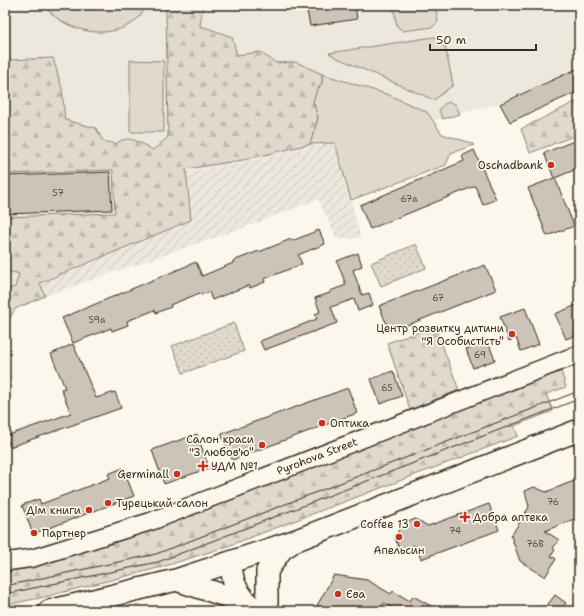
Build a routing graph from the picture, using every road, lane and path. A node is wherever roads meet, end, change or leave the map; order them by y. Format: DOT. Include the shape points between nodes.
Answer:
graph roads {
  1 [pos="579,354"];
  2 [pos="579,430"];
  3 [pos="294,541"];
  4 [pos="235,561"];
  5 [pos="5,562"];
  6 [pos="176,580"];
  7 [pos="261,610"];
  8 [pos="49,611"];
  1 -- 5 [label="street, Pyrohova Street" via="152,521 32,558"];
  2 -- 3 [label="main road"];
  3 -- 4 [label="main road"];
  3 -- 7 [label="main road" via="282,549 267,571"];
  4 -- 6 [label="main road"];
  4 -- 7 [label="main road" via="248,567"];
  6 -- 7 [label="main road"];
  6 -- 8 [label="main road"];
}
